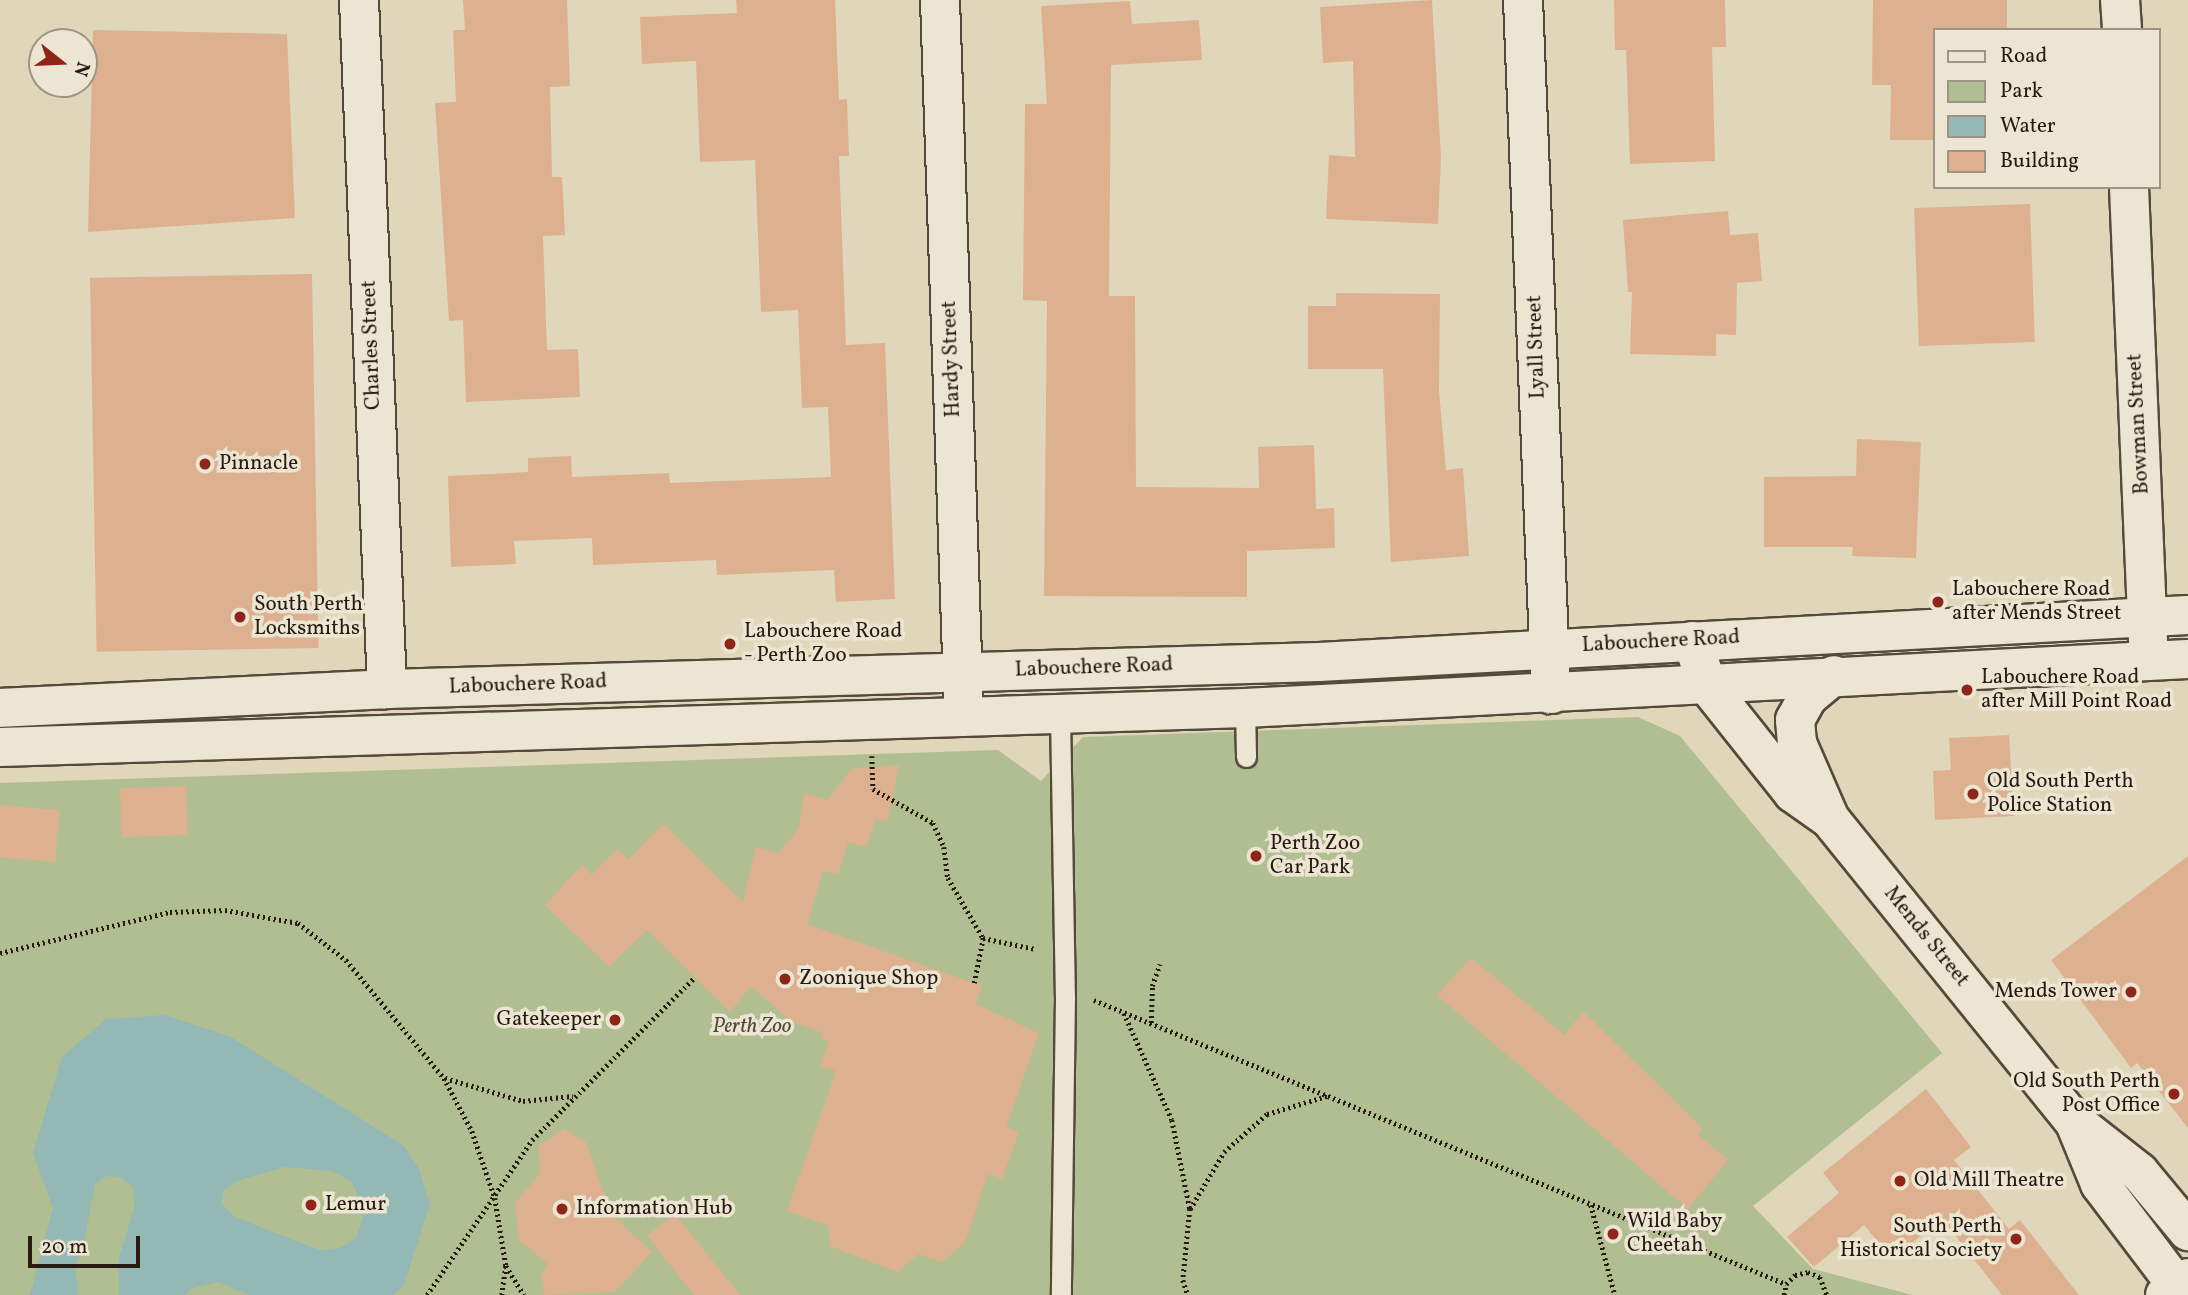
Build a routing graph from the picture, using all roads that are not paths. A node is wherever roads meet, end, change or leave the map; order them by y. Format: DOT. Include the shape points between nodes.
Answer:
graph roads {
  1 [pos="359,0"];
  2 [pos="940,0"];
  3 [pos="1523,0"];
  4 [pos="2120,0"];
  5 [pos="2122,28"];
  6 [pos="2129,189"];
  7 [pos="2188,615"];
  8 [pos="2147,617"];
  9 [pos="1742,639"];
  10 [pos="1692,641"];
  11 [pos="1549,647"];
  12 [pos="2188,659"];
  13 [pos="2149,661"];
  14 [pos="963,672"];
  15 [pos="1835,675"];
  16 [pos="1770,681"];
  17 [pos="1708,686"];
  18 [pos="387,689"];
  19 [pos="1551,694"];
  20 [pos="0,708"];
  21 [pos="1245,708"];
  22 [pos="1060,715"];
  23 [pos="964,717"];
  24 [pos="1795,720"];
  25 [pos="0,747"];
  26 [pos="1246,757"];
  27 [pos="1830,819"];
  28 [pos="2074,1121"];
  29 [pos="2188,1231"];
  30 [pos="2179,1288"];
  31 [pos="1061,1295"];
  1 -- 18 [label="main road, Charles Street"];
  2 -- 14 [label="main road, Hardy Street"];
  3 -- 11 [label="main road, Lyall Street"];
  4 -- 5 [label="main road"];
  6 -- 8 [label="main road, Bowman Street"];
  7 -- 8 [label="main road, Labouchere Road"];
  8 -- 9 [label="main road, Labouchere Road"];
  8 -- 13 [label="main road, Bowman Street"];
  9 -- 10 [label="main road, Labouchere Road"];
  9 -- 16 [label="main road, Mends Street"];
  10 -- 11 [label="main road, Labouchere Road"];
  10 -- 17 [label="main road, Mends Street"];
  11 -- 14 [label="main road, Labouchere Road" via="1319,662"];
  11 -- 19 [label="main road, Lyall Street"];
  12 -- 13 [label="main road"];
  13 -- 15 [label="main road"];
  14 -- 18 [label="main road, Labouchere Road"];
  14 -- 23 [label="main road, Hardy Street"];
  15 -- 16 [label="main road"];
  15 -- 24 [label="main road" via="1808,697"];
  16 -- 17 [label="main road"];
  16 -- 24 [label="main road, Mends Street"];
  17 -- 19 [label="main road"];
  17 -- 27 [label="main road, Mends Street" via="1793,793"];
  18 -- 20 [label="main road, Labouchere Road"];
  19 -- 21 [label="main road"];
  21 -- 22 [label="main road"];
  21 -- 26 [label="lane"];
  22 -- 23 [label="main road"];
  22 -- 31 [label="lane" via="1065,997"];
  23 -- 25 [label="main road"];
  24 -- 27 [label="main road, Mends Street" via="1797,743"];
  27 -- 28 [label="main road, Mends Street"];
  28 -- 29 [label="main road, Mends Street" via="2139,1172"];
  28 -- 30 [label="main road, Mends Street" via="2100,1184"];
}
